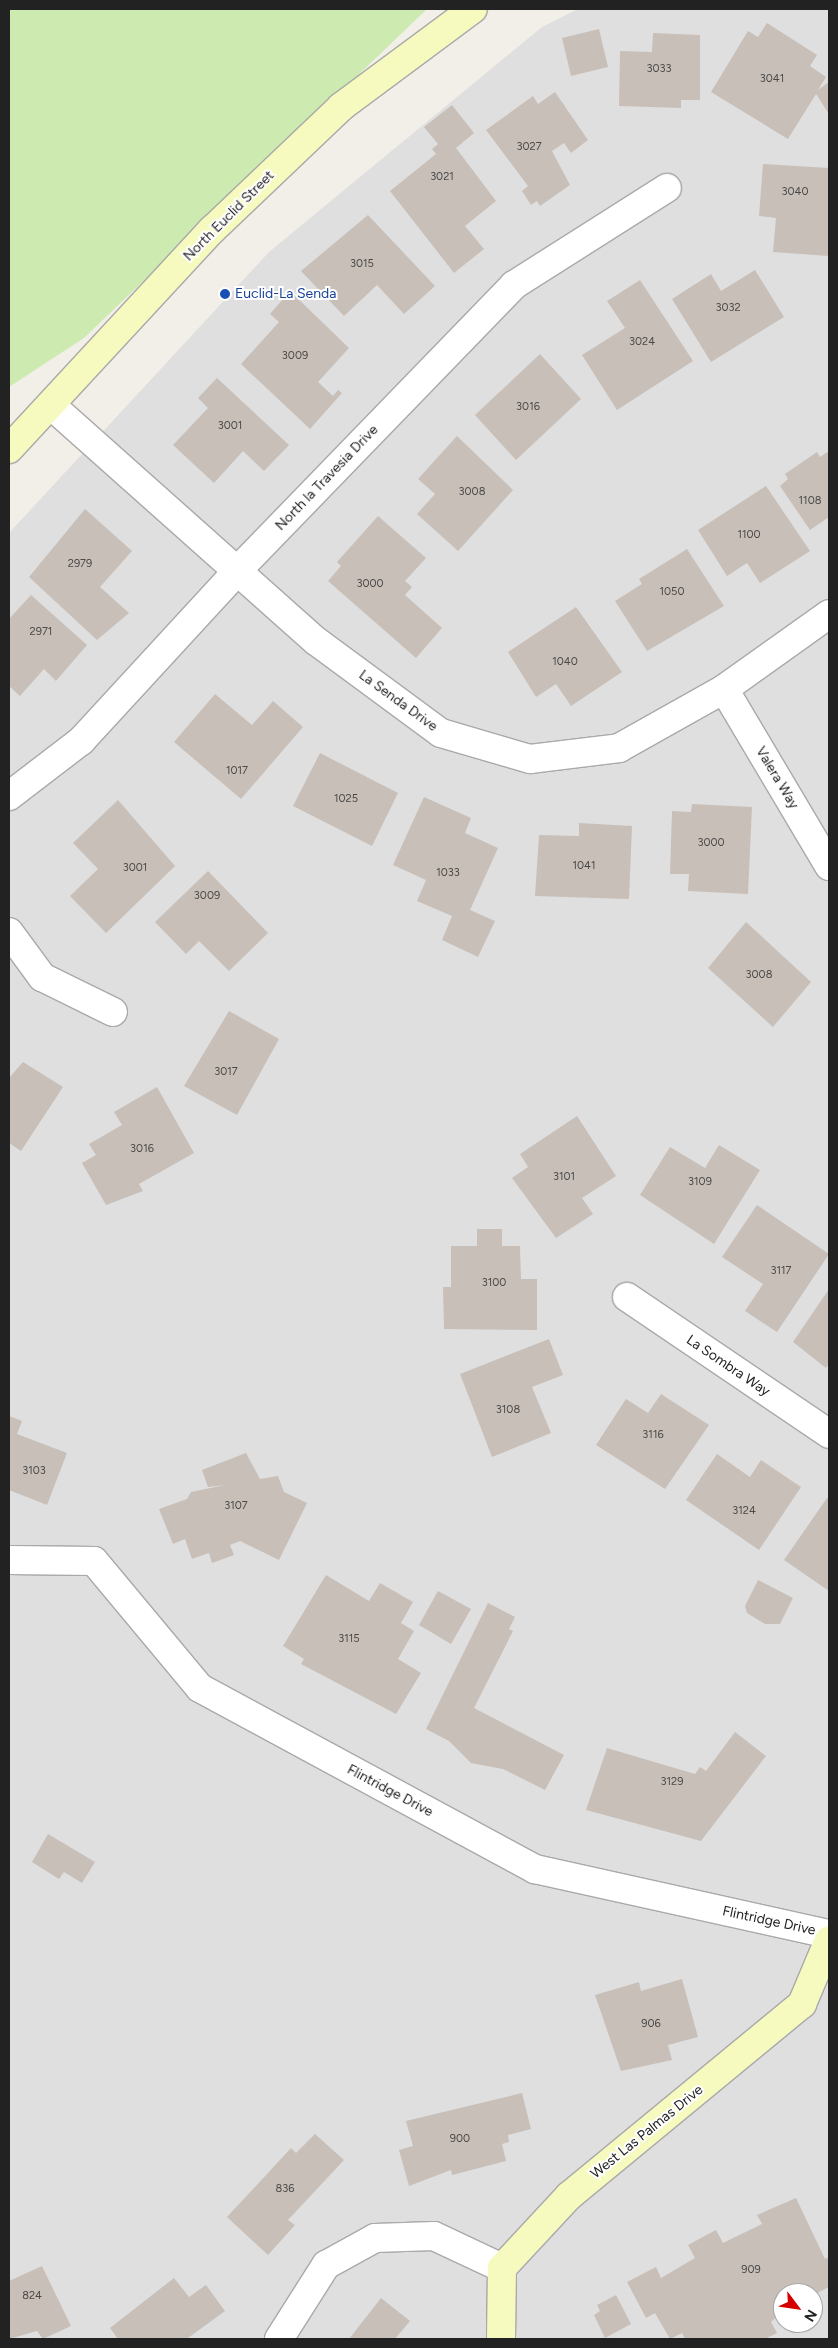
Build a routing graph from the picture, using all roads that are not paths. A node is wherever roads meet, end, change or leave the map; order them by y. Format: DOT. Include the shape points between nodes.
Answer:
graph roads {
  1 [pos="473,9"];
  2 [pos="667,188"];
  3 [pos="52,406"];
  4 [pos="9,449"];
  5 [pos="238,570"];
  6 [pos="829,614"];
  7 [pos="724,689"];
  8 [pos="9,796"];
  9 [pos="829,866"];
  10 [pos="9,932"];
  11 [pos="113,1012"];
  12 [pos="627,1297"];
  13 [pos="829,1434"];
  14 [pos="9,1560"];
  15 [pos="829,1934"];
  16 [pos="829,1940"];
  17 [pos="502,2268"];
  18 [pos="279,2339"];
  19 [pos="501,2339"];
  1 -- 3 [label="main road, North Euclid Street" via="334,114 212,230"];
  2 -- 5 [label="street, North la Travesia Drive" via="514,285"];
  3 -- 4 [label="main road, North Euclid Street"];
  3 -- 5 [label="street, La Senda Drive"];
  5 -- 7 [label="street, La Senda Drive" via="316,641 441,733 530,759 619,748"];
  5 -- 8 [label="street, North la Travesia Drive" via="81,741"];
  6 -- 7 [label="street, La Senda Drive"];
  7 -- 9 [label="street, Valera Way"];
  10 -- 11 [label="street" via="42,977"];
  12 -- 13 [label="street, La Sombra Way"];
  14 -- 15 [label="street, Flintridge Drive" via="94,1561 200,1688 535,1869"];
  16 -- 17 [label="main road, West Las Palmas Drive" via="802,2004 569,2196"];
  17 -- 18 [label="street" via="434,2236 376,2238 326,2265"];
  17 -- 19 [label="main road"];
}
